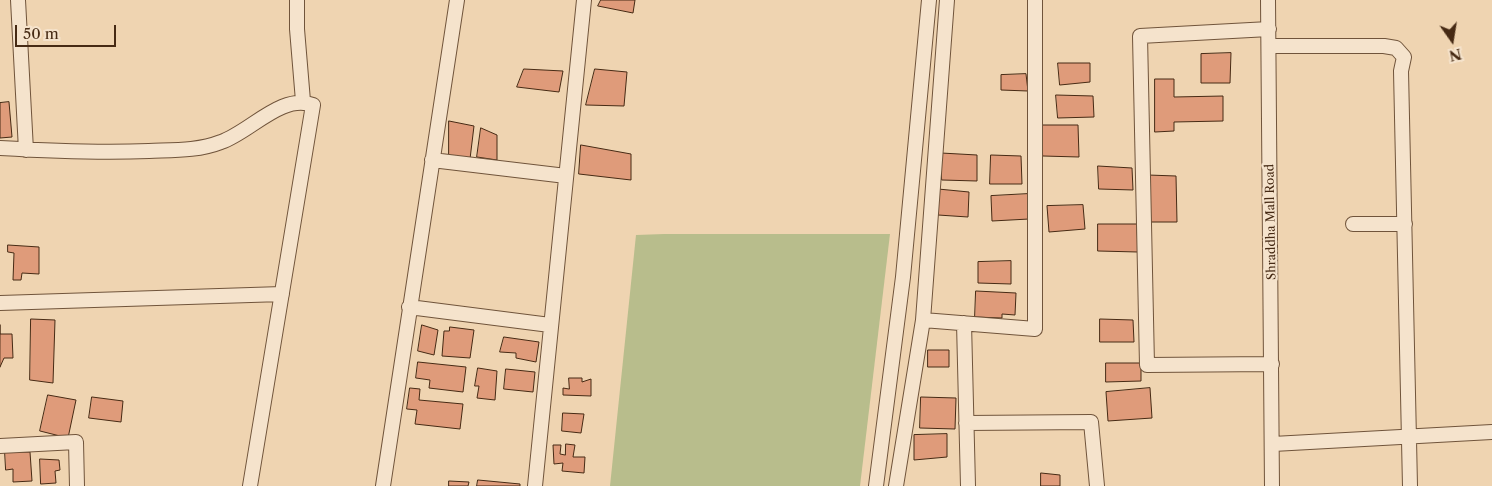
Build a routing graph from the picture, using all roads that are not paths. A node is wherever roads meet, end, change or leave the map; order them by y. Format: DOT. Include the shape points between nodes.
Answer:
graph roads {
  1 [pos="18,0"];
  2 [pos="297,0"];
  3 [pos="457,0"];
  4 [pos="584,0"];
  5 [pos="929,0"];
  6 [pos="947,0"];
  7 [pos="1035,0"];
  8 [pos="1268,0"];
  9 [pos="1269,30"];
  10 [pos="1269,46"];
  11 [pos="303,101"];
  12 [pos="0,148"];
  13 [pos="26,150"];
  14 [pos="432,160"];
  15 [pos="566,176"];
  16 [pos="1354,224"];
  17 [pos="1405,224"];
  18 [pos="282,294"];
  19 [pos="0,303"];
  20 [pos="409,307"];
  21 [pos="923,320"];
  22 [pos="964,324"];
  23 [pos="550,325"];
  24 [pos="1272,364"];
  25 [pos="966,423"];
  26 [pos="1492,432"];
  27 [pos="1409,437"];
  28 [pos="1273,444"];
  29 [pos="0,446"];
  30 [pos="77,486"];
  31 [pos="250,486"];
  32 [pos="382,486"];
  33 [pos="535,486"];
  34 [pos="876,486"];
  35 [pos="896,486"];
  36 [pos="968,486"];
  37 [pos="1097,486"];
  38 [pos="1272,486"];
  39 [pos="1410,486"];
  1 -- 13 [label="street"];
  2 -- 11 [label="street"];
  3 -- 14 [label="street"];
  4 -- 15 [label="street"];
  5 -- 34 [label="street" via="904,277"];
  6 -- 21 [label="street"];
  7 -- 22 [label="street" via="1035,329"];
  8 -- 9 [label="street, Shraddha Mall Road"];
  9 -- 10 [label="street, Shraddha Mall Road"];
  9 -- 24 [label="street" via="1140,36 1146,365"];
  10 -- 17 [label="street" via="1384,46 1396,48 1404,57 1401,71"];
  10 -- 24 [label="street, Shraddha Mall Road"];
  11 -- 13 [label="street" via="278,109 221,143 181,151"];
  11 -- 18 [label="street" via="313,105"];
  12 -- 13 [label="street"];
  14 -- 15 [label="street"];
  14 -- 20 [label="street"];
  15 -- 23 [label="street"];
  16 -- 17 [label="street"];
  17 -- 27 [label="street"];
  18 -- 19 [label="street"];
  18 -- 31 [label="street"];
  20 -- 23 [label="street"];
  20 -- 32 [label="street"];
  21 -- 22 [label="street"];
  21 -- 35 [label="street"];
  22 -- 25 [label="street"];
  23 -- 33 [label="street"];
  24 -- 28 [label="street, Shraddha Mall Road"];
  25 -- 36 [label="street"];
  25 -- 37 [label="street" via="1091,422"];
  26 -- 27 [label="street"];
  27 -- 28 [label="street"];
  27 -- 39 [label="street"];
  28 -- 38 [label="street, Shraddha Mall Road"];
  29 -- 30 [label="street" via="76,442"];
}
